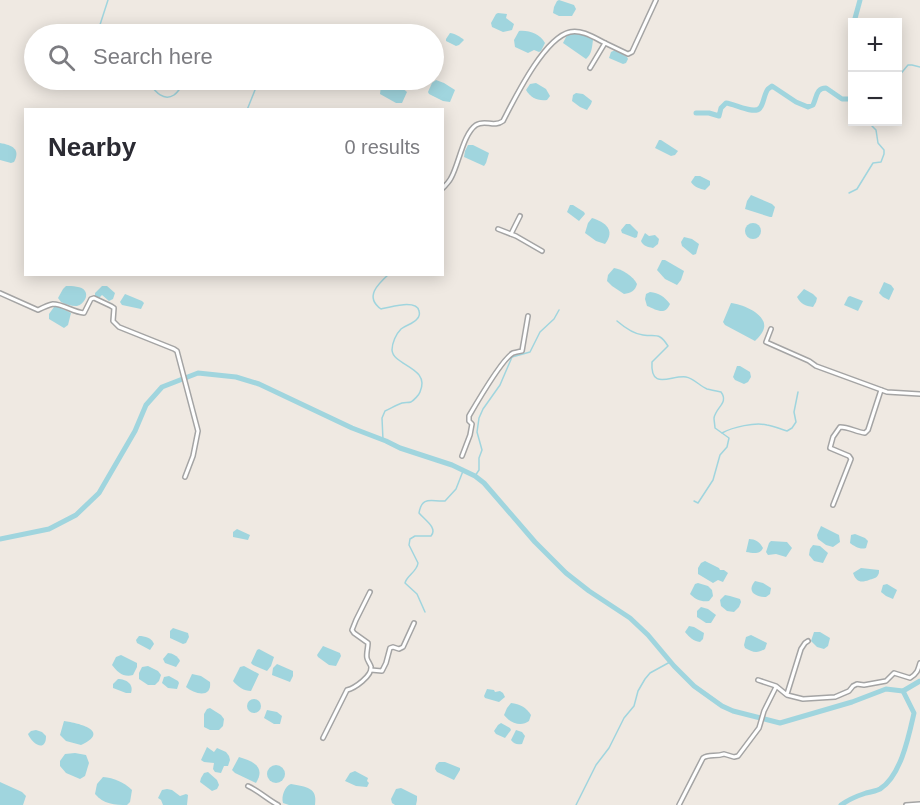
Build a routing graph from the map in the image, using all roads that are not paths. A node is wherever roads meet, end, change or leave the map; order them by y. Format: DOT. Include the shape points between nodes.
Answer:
graph roads {
  1 [pos="656,0"];
  2 [pos="605,43"];
  3 [pos="590,68"];
  4 [pos="444,187"];
  5 [pos="520,216"];
  6 [pos="498,229"];
  7 [pos="511,234"];
  8 [pos="542,251"];
  9 [pos="0,293"];
  10 [pos="528,316"];
  11 [pos="771,329"];
  12 [pos="881,390"];
  13 [pos="920,394"];
  14 [pos="462,456"];
  15 [pos="185,477"];
  16 [pos="833,504"];
  17 [pos="370,592"];
  18 [pos="414,623"];
  19 [pos="808,641"];
  20 [pos="920,663"];
  21 [pos="371,670"];
  22 [pos="758,680"];
  23 [pos="776,686"];
  24 [pos="787,695"];
  25 [pos="323,738"];
  26 [pos="248,786"];
  27 [pos="920,804"];
  28 [pos="278,805"];
  29 [pos="679,805"];
  30 [pos="906,805"];
  1 -- 2 [label="street" via="632,52 628,54"];
  2 -- 3 [label="street"];
  2 -- 4 [label="street" via="572,31 550,45 503,121 473,126"];
  5 -- 7 [label="street"];
  6 -- 7 [label="street"];
  7 -- 8 [label="street"];
  9 -- 15 [label="street" via="38,310 51,304 80,313 84,313 93,298 114,308 114,321 119,327 177,351 198,431"];
  10 -- 14 [label="street" via="522,351 513,353 497,371 469,416 472,424"];
  11 -- 12 [label="street" via="766,342"];
  12 -- 13 [label="street"];
  12 -- 16 [label="street" via="865,433 840,427 833,437 830,448 851,459"];
  17 -- 21 [label="street" via="352,630 368,643 366,657"];
  18 -- 21 [label="street" via="403,647 390,648 382,671"];
  19 -- 24 [label="street" via="801,649"];
  20 -- 24 [label="street" via="910,678 894,673 886,681 857,684 835,697 803,699"];
  21 -- 25 [label="street" via="364,680 347,690"];
  22 -- 23 [label="street"];
  23 -- 24 [label="street"];
  23 -- 29 [label="street" via="759,728 738,756 703,758"];
  26 -- 28 [label="street"];
  27 -- 30 [label="street"];
}
